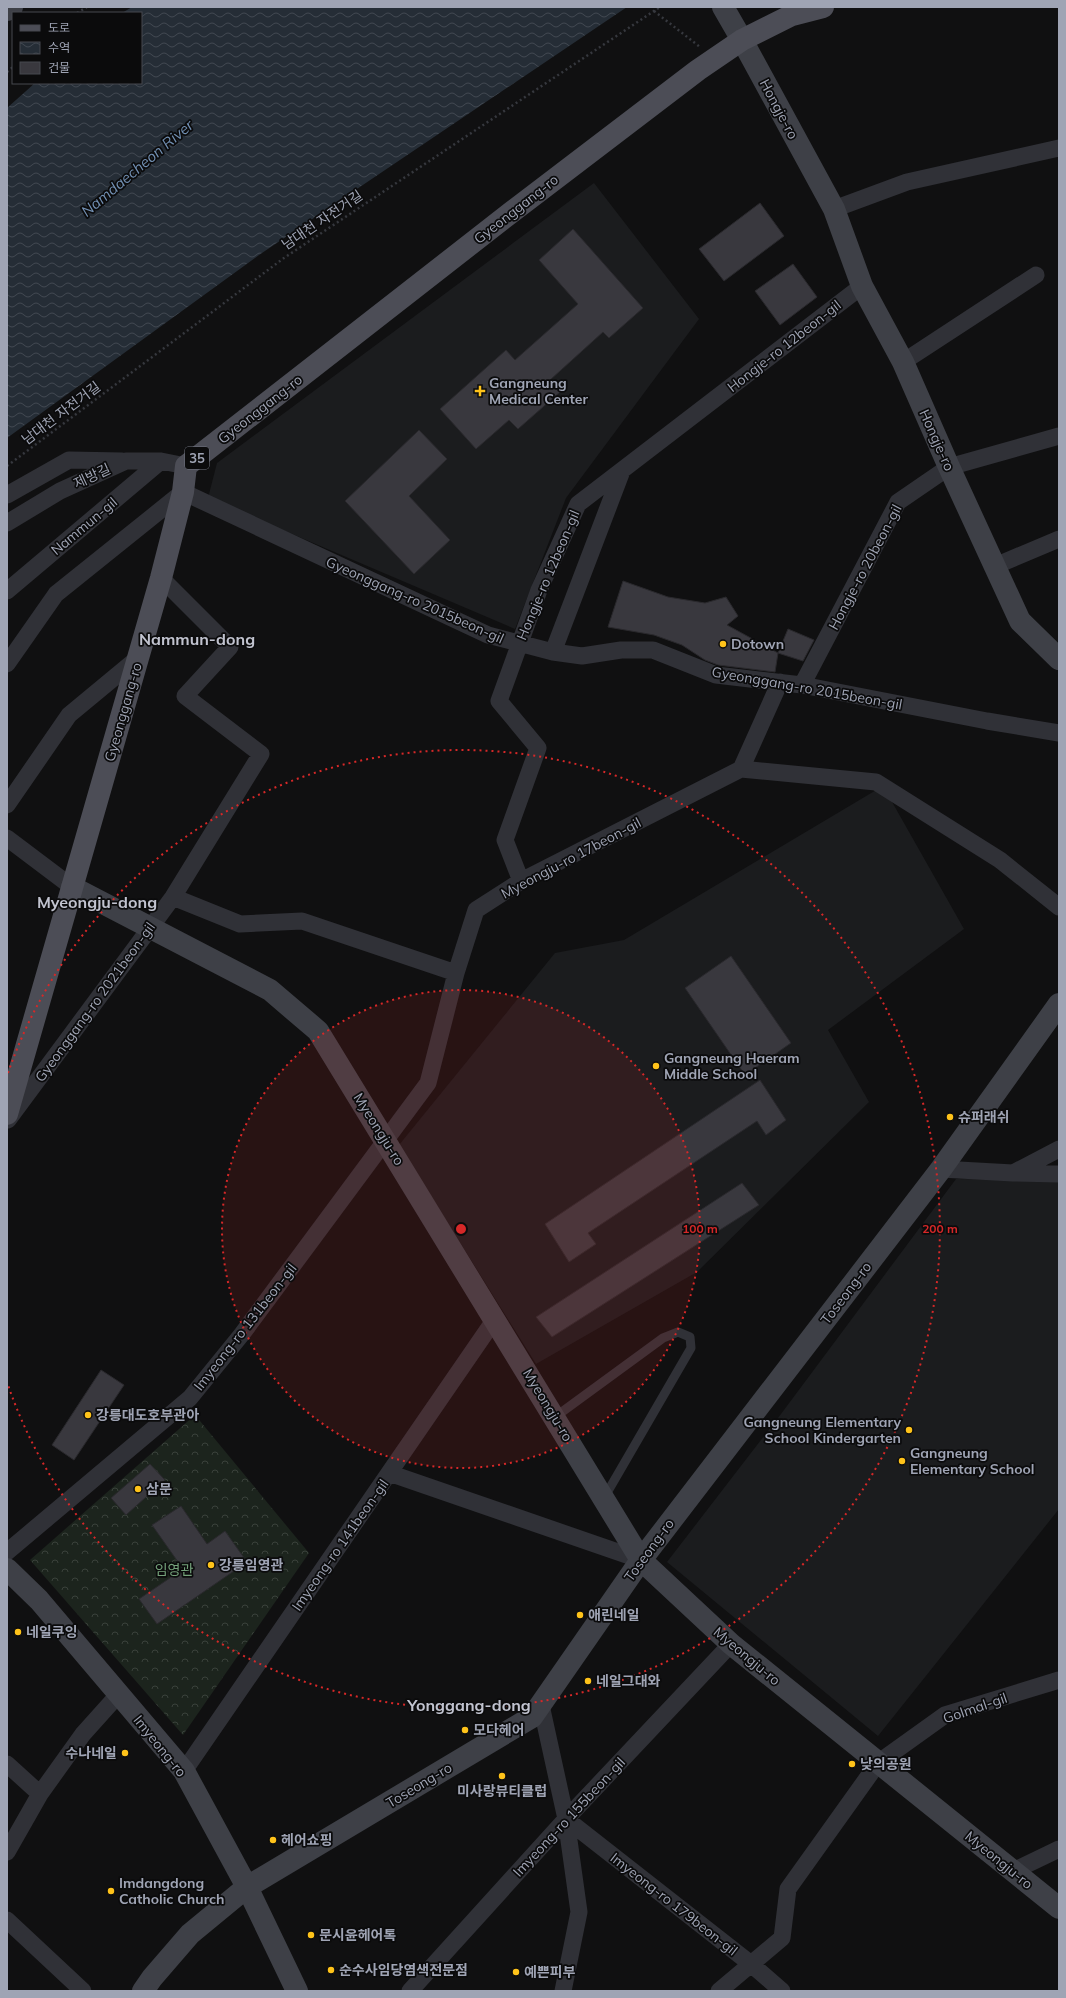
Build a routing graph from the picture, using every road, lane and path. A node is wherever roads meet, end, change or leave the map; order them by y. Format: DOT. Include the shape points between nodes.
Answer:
graph roads {
  1 [pos="12,7"];
  2 [pos="660,7"];
  3 [pos="823,7"];
  4 [pos="723,8"];
  5 [pos="7,10"];
  6 [pos="654,11"];
  7 [pos="742,40"];
  8 [pos="715,58"];
  9 [pos="1059,148"];
  10 [pos="834,210"];
  11 [pos="1036,275"];
  12 [pos="862,286"];
  13 [pos="903,362"];
  14 [pos="1059,436"];
  15 [pos="126,461"];
  16 [pos="161,461"];
  17 [pos="7,466"];
  18 [pos="186,466"];
  19 [pos="949,467"];
  20 [pos="622,470"];
  21 [pos="183,492"];
  22 [pos="7,495"];
  23 [pos="7,523"];
  24 [pos="1059,539"];
  25 [pos="996,566"];
  26 [pos="162,578"];
  27 [pos="7,591"];
  28 [pos="519,645"];
  29 [pos="553,652"];
  30 [pos="139,657"];
  31 [pos="1059,659"];
  32 [pos="7,664"];
  33 [pos="780,682"];
  34 [pos="802,685"];
  35 [pos="1059,733"];
  36 [pos="741,769"];
  37 [pos="7,805"];
  38 [pos="7,838"];
  39 [pos="521,881"];
  40 [pos="72,887"];
  41 [pos="173,896"];
  42 [pos="1059,907"];
  43 [pos="150,927"];
  44 [pos="456,973"];
  45 [pos="1059,1004"];
  46 [pos="7,1114"];
  47 [pos="7,1122"];
  48 [pos="386,1140"];
  49 [pos="1059,1149"];
  50 [pos="941,1169"];
  51 [pos="1013,1173"];
  52 [pos="1059,1174"];
  53 [pos="496,1319"];
  54 [pos="555,1417"];
  55 [pos="389,1473"];
  56 [pos="604,1499"];
  57 [pos="7,1552"];
  58 [pos="641,1560"];
  59 [pos="7,1569"];
  60 [pos="731,1644"];
  61 [pos="1059,1680"];
  62 [pos="118,1695"];
  63 [pos="541,1706"];
  64 [pos="878,1763"];
  65 [pos="7,1764"];
  66 [pos="184,1771"];
  67 [pos="40,1794"];
  68 [pos="566,1819"];
  69 [pos="1059,1849"];
  70 [pos="7,1852"];
  71 [pos="1012,1871"];
  72 [pos="247,1887"];
  73 [pos="1059,1908"];
  74 [pos="7,1920"];
  75 [pos="750,1964"];
  76 [pos="83,1991"];
  77 [pos="143,1991"];
  78 [pos="297,1991"];
  79 [pos="410,1991"];
  80 [pos="563,1991"];
  81 [pos="719,1991"];
  82 [pos="782,1991"];
  1 -- 5 [label="street"];
  2 -- 6 [label="path, 남대천 자전거길"];
  3 -- 7 [label="main road, Gyeonggang-ro / 35" via="792,15"];
  4 -- 7 [label="street, Hongje-ro"];
  6 -- 8 [label="path"];
  6 -- 17 [label="path, 남대천 자전거길" via="284,258"];
  7 -- 8 [label="main road, Gyeonggang-ro / 35"];
  7 -- 10 [label="street, Hongje-ro"];
  8 -- 18 [label="main road, Gyeonggang-ro / 35" via="513,211"];
  9 -- 10 [label="street" via="907,182"];
  10 -- 12 [label="street, Hongje-ro"];
  11 -- 13 [label="street"];
  12 -- 13 [label="street, Hongje-ro"];
  12 -- 20 [label="street, Hongje-ro 12beon-gil"];
  13 -- 19 [label="street, Hongje-ro"];
  14 -- 19 [label="street, Hongje-ro 20beon-gil"];
  15 -- 16 [label="street, 제방길"];
  15 -- 22 [label="street" via="69,460"];
  15 -- 23 [label="street, 제방길" via="60,491"];
  16 -- 18 [label="street, 제방길"];
  16 -- 27 [label="street, Nammun-gil"];
  18 -- 21 [label="main road, Gyeonggang-ro / 35"];
  19 -- 25 [label="street, Hongje-ro"];
  19 -- 34 [label="street, Hongje-ro 20beon-gil" via="898,502"];
  20 -- 28 [label="street, Hongje-ro 12beon-gil" via="578,504 539,590"];
  20 -- 29 [label="street"];
  21 -- 26 [label="main road, Gyeonggang-ro / 35"];
  21 -- 28 [label="street, Gyeonggang-ro 2015beon-gil" via="488,635"];
  21 -- 32 [label="street" via="56,594"];
  24 -- 25 [label="street"];
  25 -- 31 [label="street, Hongje-ro" via="1020,621"];
  26 -- 30 [label="main road, Gyeonggang-ro / 35"];
  26 -- 41 [label="street, Gyeonggang-ro 2021beon-gil" via="230,647 185,696 261,754"];
  28 -- 29 [label="street, Gyeonggang-ro 2015beon-gil"];
  28 -- 39 [label="street, Hongje-ro 12beon-gil" via="499,701 538,748 505,840"];
  29 -- 33 [label="street, Gyeonggang-ro 2015beon-gil" via="582,656 621,650 653,650 716,675"];
  30 -- 37 [label="street" via="69,715"];
  30 -- 40 [label="main road, Gyeonggang-ro / 35"];
  33 -- 34 [label="street, Gyeonggang-ro 2015beon-gil"];
  33 -- 36 [label="street"];
  34 -- 35 [label="street, Gyeonggang-ro 2015beon-gil"];
  36 -- 39 [label="street, Myeongju-ro 17beon-gil"];
  36 -- 42 [label="street" via="876,782 1000,860"];
  38 -- 40 [label="street"];
  39 -- 44 [label="street, Myeongju-ro 17beon-gil" via="476,910"];
  40 -- 43 [label="street, Myeongju-ro"];
  40 -- 46 [label="main road, Gyeonggang-ro / 35"];
  41 -- 43 [label="street, Gyeonggang-ro 2021beon-gil"];
  41 -- 44 [label="street" via="240,924 302,921"];
  43 -- 47 [label="street, Gyeonggang-ro 2021beon-gil"];
  43 -- 48 [label="street, Myeongju-ro" via="270,990 318,1031"];
  44 -- 48 [label="street, Myeongju-ro 17beon-gil" via="428,1083"];
  45 -- 50 [label="street, Toseong-ro"];
  48 -- 53 [label="street, Myeongju-ro"];
  48 -- 57 [label="street, Imyeong-ro 131beon-gil" via="242,1334 190,1398"];
  49 -- 51 [label="street"];
  50 -- 51 [label="street"];
  50 -- 58 [label="street, Toseong-ro"];
  51 -- 52 [label="street"];
  53 -- 54 [label="street, Myeongju-ro"];
  53 -- 55 [label="street, Imyeong-ro 141beon-gil"];
  54 -- 56 [label="street, Myeongju-ro"];
  54 -- 56 [label="lane" via="663,1338 678,1332 690,1337 691,1348"];
  55 -- 58 [label="street"];
  55 -- 66 [label="street, Imyeong-ro 141beon-gil"];
  56 -- 58 [label="street, Myeongju-ro"];
  58 -- 60 [label="street, Myeongju-ro"];
  58 -- 63 [label="street, Toseong-ro"];
  59 -- 62 [label="street, Imyeong-ro" via="39,1600"];
  60 -- 64 [label="street, Myeongju-ro"];
  60 -- 68 [label="street, Imyeong-ro 155beon-gil"];
  61 -- 64 [label="street, Golmal-gil" via="945,1716"];
  62 -- 66 [label="street, Imyeong-ro"];
  62 -- 67 [label="street" via="83,1734"];
  63 -- 68 [label="street"];
  63 -- 72 [label="street, Toseong-ro" via="532,1717"];
  64 -- 71 [label="street, Myeongju-ro"];
  64 -- 75 [label="street, Golmal-gil" via="788,1889 782,1938"];
  65 -- 67 [label="street"];
  66 -- 72 [label="street, Imyeong-ro"];
  67 -- 70 [label="street"];
  68 -- 75 [label="street, Imyeong-ro 179beon-gil"];
  68 -- 79 [label="street, Imyeong-ro 155beon-gil"];
  68 -- 80 [label="street" via="578,1912"];
  69 -- 71 [label="street"];
  71 -- 73 [label="street, Myeongju-ro"];
  72 -- 77 [label="street, Toseong-ro" via="190,1934"];
  72 -- 78 [label="street, Imyeong-ro"];
  74 -- 76 [label="street"];
  75 -- 81 [label="street, Golmal-gil"];
  75 -- 82 [label="street, Imyeong-ro 179beon-gil"];
}
